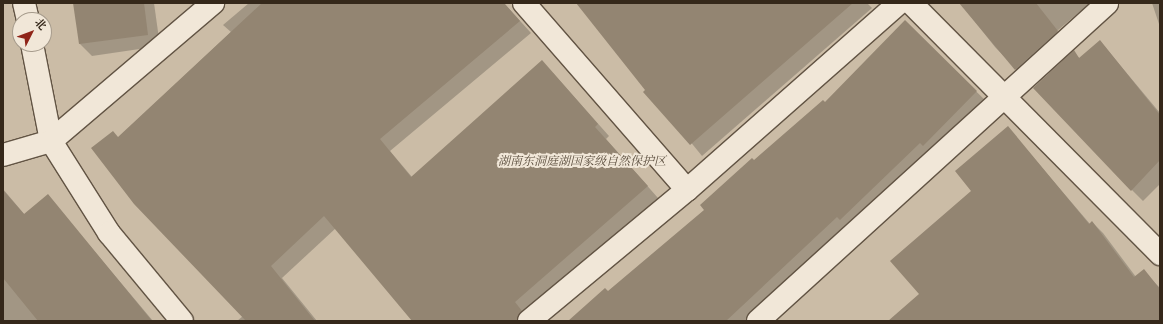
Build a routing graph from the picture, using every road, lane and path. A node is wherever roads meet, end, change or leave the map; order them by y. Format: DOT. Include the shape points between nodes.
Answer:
graph roads {
  1 [pos="213,3"];
  2 [pos="524,3"];
  3 [pos="899,3"];
  4 [pos="911,3"];
  5 [pos="1107,3"];
  6 [pos="34,52"];
  7 [pos="1005,96"];
  8 [pos="51,141"];
  9 [pos="3,155"];
  10 [pos="687,190"];
  11 [pos="1160,254"];
  12 [pos="182,321"];
  13 [pos="529,321"];
  14 [pos="758,321"];
  1 -- 8 [label="street"];
  2 -- 10 [label="street"];
  3 -- 10 [label="street"];
  4 -- 7 [label="street"];
  5 -- 7 [label="street"];
  6 -- 8 [label="street"];
  7 -- 11 [label="street"];
  7 -- 14 [label="street"];
  8 -- 9 [label="street"];
  8 -- 12 [label="street" via="109,233"];
  10 -- 13 [label="street"];
}
